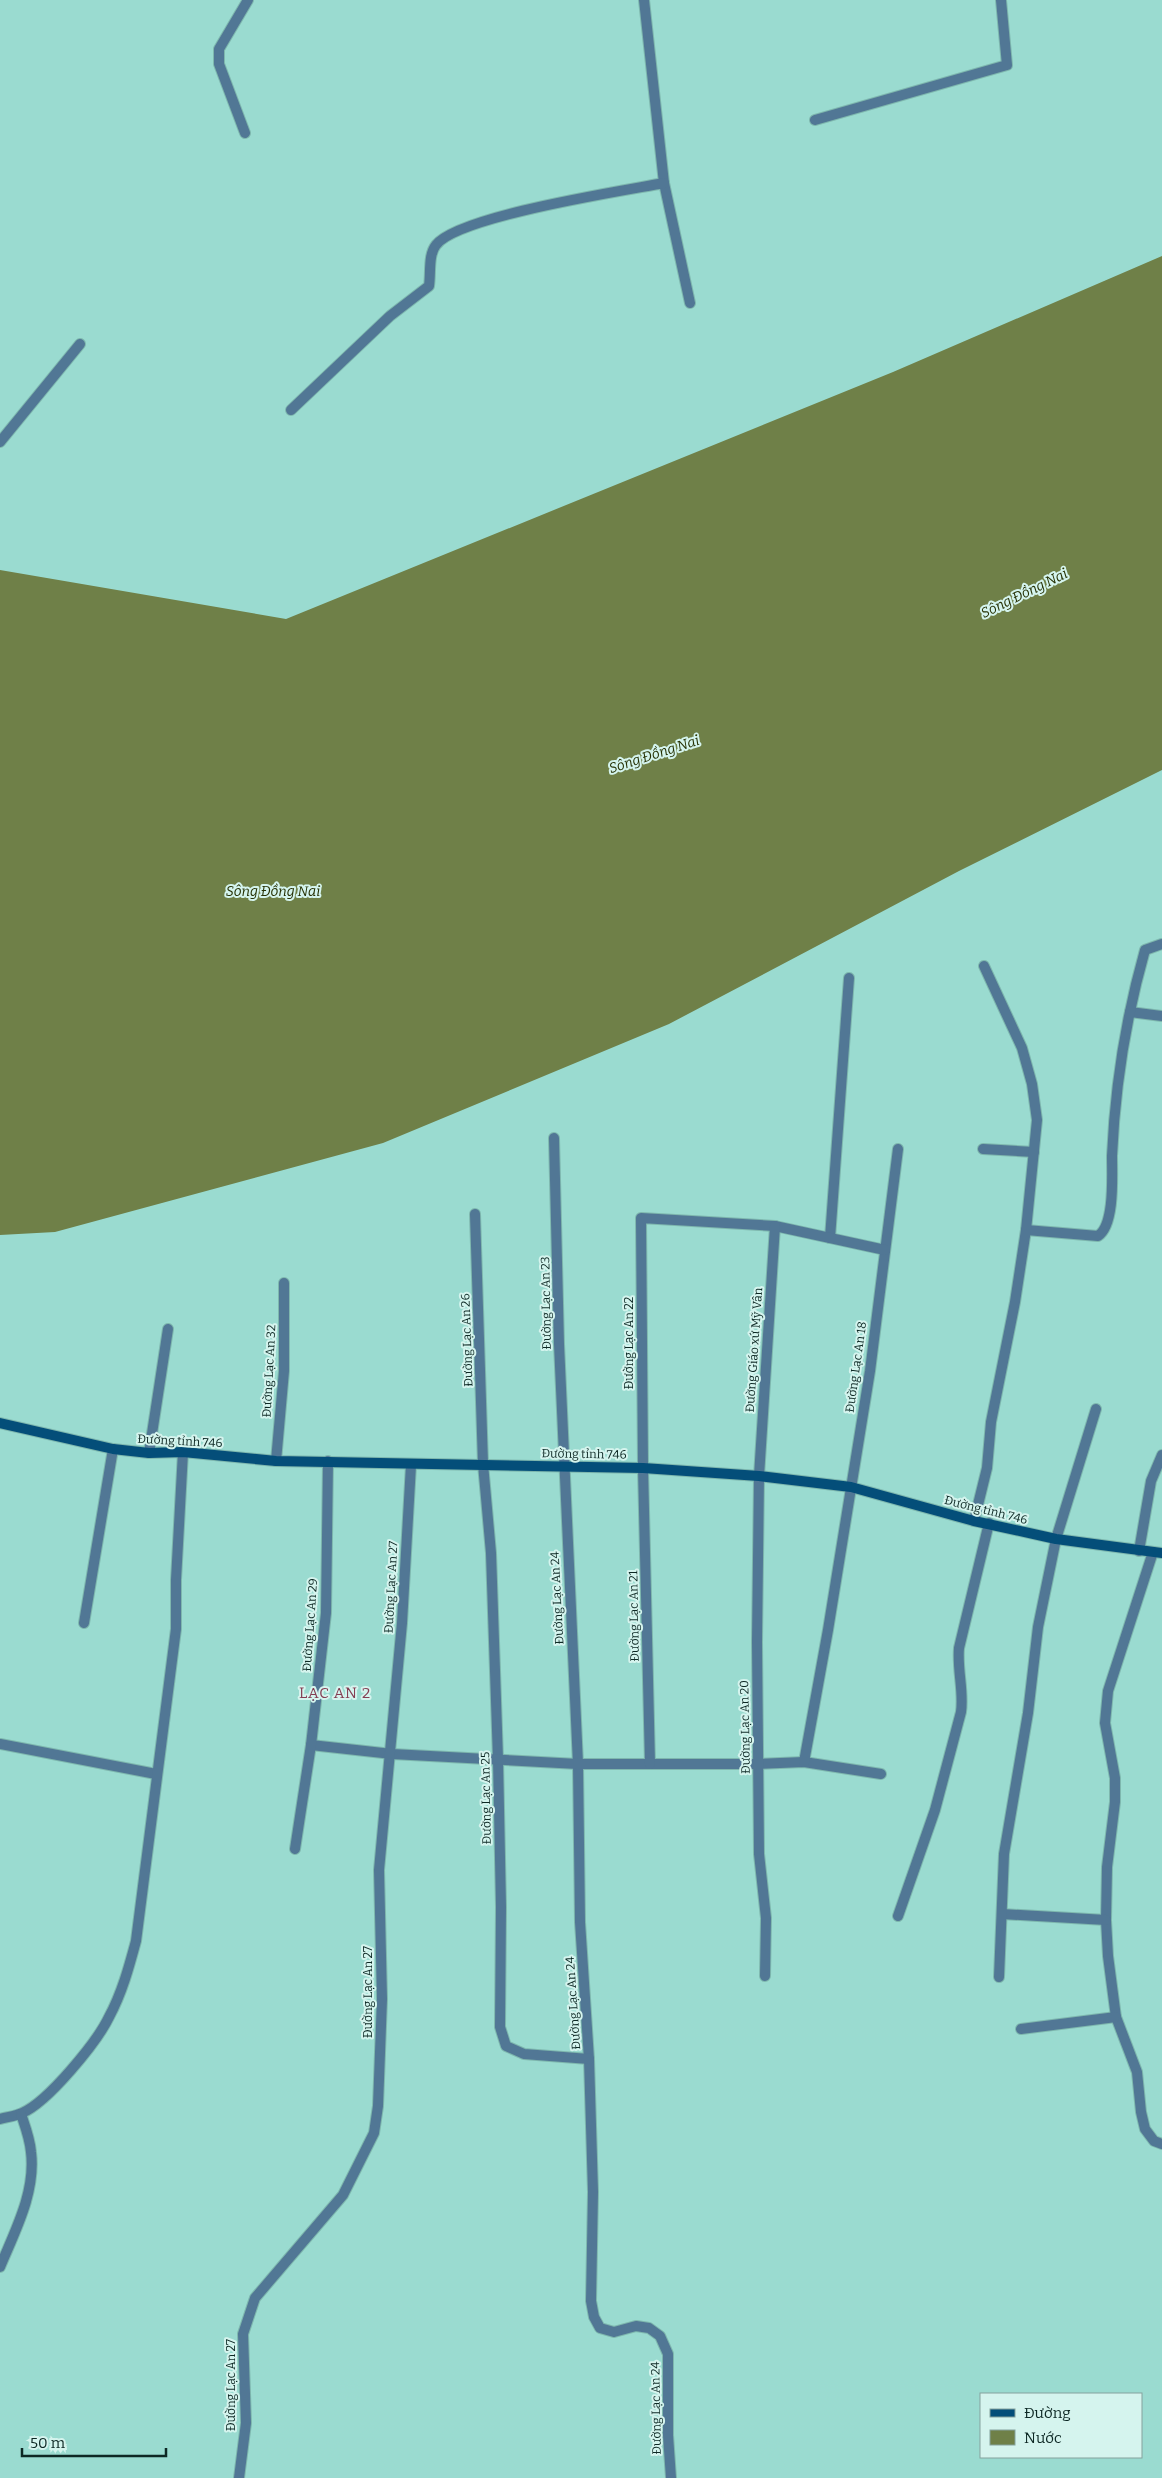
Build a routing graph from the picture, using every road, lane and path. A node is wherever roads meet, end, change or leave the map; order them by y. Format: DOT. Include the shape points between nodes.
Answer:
graph roads {
  1 [pos="248,0"];
  2 [pos="644,0"];
  3 [pos="1001,0"];
  4 [pos="815,120"];
  5 [pos="245,133"];
  6 [pos="664,183"];
  7 [pos="690,302"];
  8 [pos="80,344"];
  9 [pos="291,410"];
  10 [pos="0,442"];
  11 [pos="1162,944"];
  12 [pos="984,966"];
  13 [pos="850,978"];
  14 [pos="1130,1012"];
  15 [pos="1162,1016"];
  16 [pos="554,1138"];
  17 [pos="898,1149"];
  18 [pos="983,1149"];
  19 [pos="1034,1152"];
  20 [pos="475,1214"];
  21 [pos="775,1226"];
  22 [pos="1026,1230"];
  23 [pos="830,1238"];
  24 [pos="885,1250"];
  25 [pos="284,1283"];
  26 [pos="168,1329"];
  27 [pos="1096,1409"];
  28 [pos="0,1423"];
  29 [pos="113,1449"];
  30 [pos="148,1452"];
  31 [pos="183,1452"];
  32 [pos="1162,1455"];
  33 [pos="276,1461"];
  34 [pos="328,1462"];
  35 [pos="483,1464"];
  36 [pos="411,1465"];
  37 [pos="564,1467"];
  38 [pos="643,1468"];
  39 [pos="759,1476"];
  40 [pos="851,1487"];
  41 [pos="974,1521"];
  42 [pos="989,1523"];
  43 [pos="1056,1539"];
  44 [pos="1139,1551"];
  45 [pos="1158,1553"];
  46 [pos="84,1623"];
  47 [pos="0,1744"];
  48 [pos="311,1745"];
  49 [pos="392,1754"];
  50 [pos="498,1759"];
  51 [pos="804,1762"];
  52 [pos="578,1764"];
  53 [pos="650,1764"];
  54 [pos="758,1764"];
  55 [pos="156,1774"];
  56 [pos="881,1774"];
  57 [pos="295,1849"];
  58 [pos="1002,1914"];
  59 [pos="898,1916"];
  60 [pos="1106,1920"];
  61 [pos="765,1976"];
  62 [pos="999,1977"];
  63 [pos="1116,2016"];
  64 [pos="1021,2029"];
  65 [pos="590,2059"];
  66 [pos="22,2114"];
  67 [pos="0,2119"];
  68 [pos="1162,2144"];
  69 [pos="0,2267"];
  70 [pos="240,2478"];
  71 [pos="671,2478"];
  1 -- 5 [label="street" via="219,50 219,64"];
  2 -- 6 [label="street"];
  3 -- 4 [label="street" via="1007,65"];
  6 -- 7 [label="street"];
  6 -- 9 [label="street" via="517,212 447,237 432,251 429,286 422,294 390,316"];
  8 -- 10 [label="street"];
  11 -- 14 [label="street" via="1145,950"];
  12 -- 19 [label="street" via="1022,1048 1032,1084 1037,1120"];
  13 -- 23 [label="street"];
  14 -- 15 [label="street"];
  14 -- 22 [label="street" via="1116,1094 1111,1200 1104,1232 1098,1236"];
  16 -- 37 [label="street, Đường Lạc An 23"];
  17 -- 24 [label="street, Đường Lạc An 18"];
  18 -- 19 [label="street"];
  19 -- 22 [label="street"];
  20 -- 35 [label="street, Đường Lạc An 26"];
  21 -- 23 [label="street"];
  21 -- 38 [label="street, Đường Lạc An 22" via="641,1218"];
  21 -- 39 [label="street, Đường Giáo xứ Mỹ Vân"];
  22 -- 41 [label="street" via="991,1422 987,1468"];
  23 -- 24 [label="street"];
  24 -- 40 [label="street, Đường Lạc An 18"];
  25 -- 33 [label="street, Đường Lạc An 32" via="284,1370"];
  26 -- 30 [label="street"];
  27 -- 43 [label="street"];
  28 -- 29 [label="main road, Đường tỉnh 746"];
  29 -- 30 [label="main road, Đường tỉnh 746"];
  29 -- 46 [label="street"];
  30 -- 31 [label="main road, Đường tỉnh 746"];
  31 -- 33 [label="main road, Đường tỉnh 746"];
  31 -- 55 [label="street" via="176,1629"];
  32 -- 44 [label="street" via="1151,1481"];
  33 -- 34 [label="main road, Đường tỉnh 746"];
  34 -- 36 [label="main road, Đường tỉnh 746"];
  34 -- 48 [label="street, Đường Lạc An 29" via="326,1613"];
  35 -- 36 [label="main road, Đường tỉnh 746"];
  35 -- 37 [label="main road, Đường tỉnh 746"];
  35 -- 50 [label="street, Đường Lạc An 25" via="491,1553"];
  36 -- 49 [label="street, Đường Lạc An 27"];
  37 -- 38 [label="main road, Đường tỉnh 746"];
  37 -- 52 [label="street, Đường Lạc An 24"];
  38 -- 39 [label="main road, Đường tỉnh 746"];
  38 -- 53 [label="street, Đường Lạc An 21"];
  39 -- 40 [label="main road, Đường tỉnh 746"];
  39 -- 54 [label="street, Đường Lạc An 20"];
  40 -- 41 [label="main road, Đường tỉnh 746"];
  40 -- 51 [label="street, Đường Lạc An 18"];
  41 -- 42 [label="main road, Đường tỉnh 746"];
  42 -- 43 [label="main road, Đường tỉnh 746"];
  42 -- 59 [label="street" via="959,1648 957,1668 961,1712 935,1810"];
  43 -- 44 [label="main road, Đường tỉnh 746"];
  43 -- 58 [label="street" via="1038,1627 1028,1713 1004,1854"];
  44 -- 45 [label="main road, Đường tỉnh 746"];
  45 -- 60 [label="street" via="1108,1691 1105,1709 1115,1778"];
  47 -- 55 [label="street"];
  48 -- 49 [label="street"];
  48 -- 57 [label="street, Đường Lạc An 29"];
  49 -- 50 [label="street"];
  49 -- 70 [label="street, Đường Lạc An 27" via="379,1870 382,1999 374,2133 343,2196 255,2298 243,2334 246,2423"];
  50 -- 52 [label="street"];
  50 -- 65 [label="street, Đường Lạc An 25" via="500,2027 506,2046 524,2054"];
  51 -- 54 [label="street"];
  51 -- 56 [label="street"];
  52 -- 53 [label="street"];
  52 -- 65 [label="street, Đường Lạc An 24" via="580,1922"];
  53 -- 54 [label="street"];
  54 -- 61 [label="street, Đường Lạc An 20" via="759,1854 766,1918"];
  55 -- 66 [label="street" via="136,1941 125,1981 109,2018 92,2044 71,2070"];
  58 -- 60 [label="street"];
  58 -- 62 [label="street"];
  60 -- 63 [label="street"];
  63 -- 64 [label="street"];
  63 -- 68 [label="street" via="1138,2072 1145,2129 1154,2141"];
  65 -- 71 [label="street, Đường Lạc An 24" via="591,2301 594,2317 600,2328 614,2332 636,2326 649,2328 660,2336 668,2354"];
  66 -- 67 [label="street"];
  66 -- 69 [label="street" via="31,2151 31,2174 24,2208"];
}
